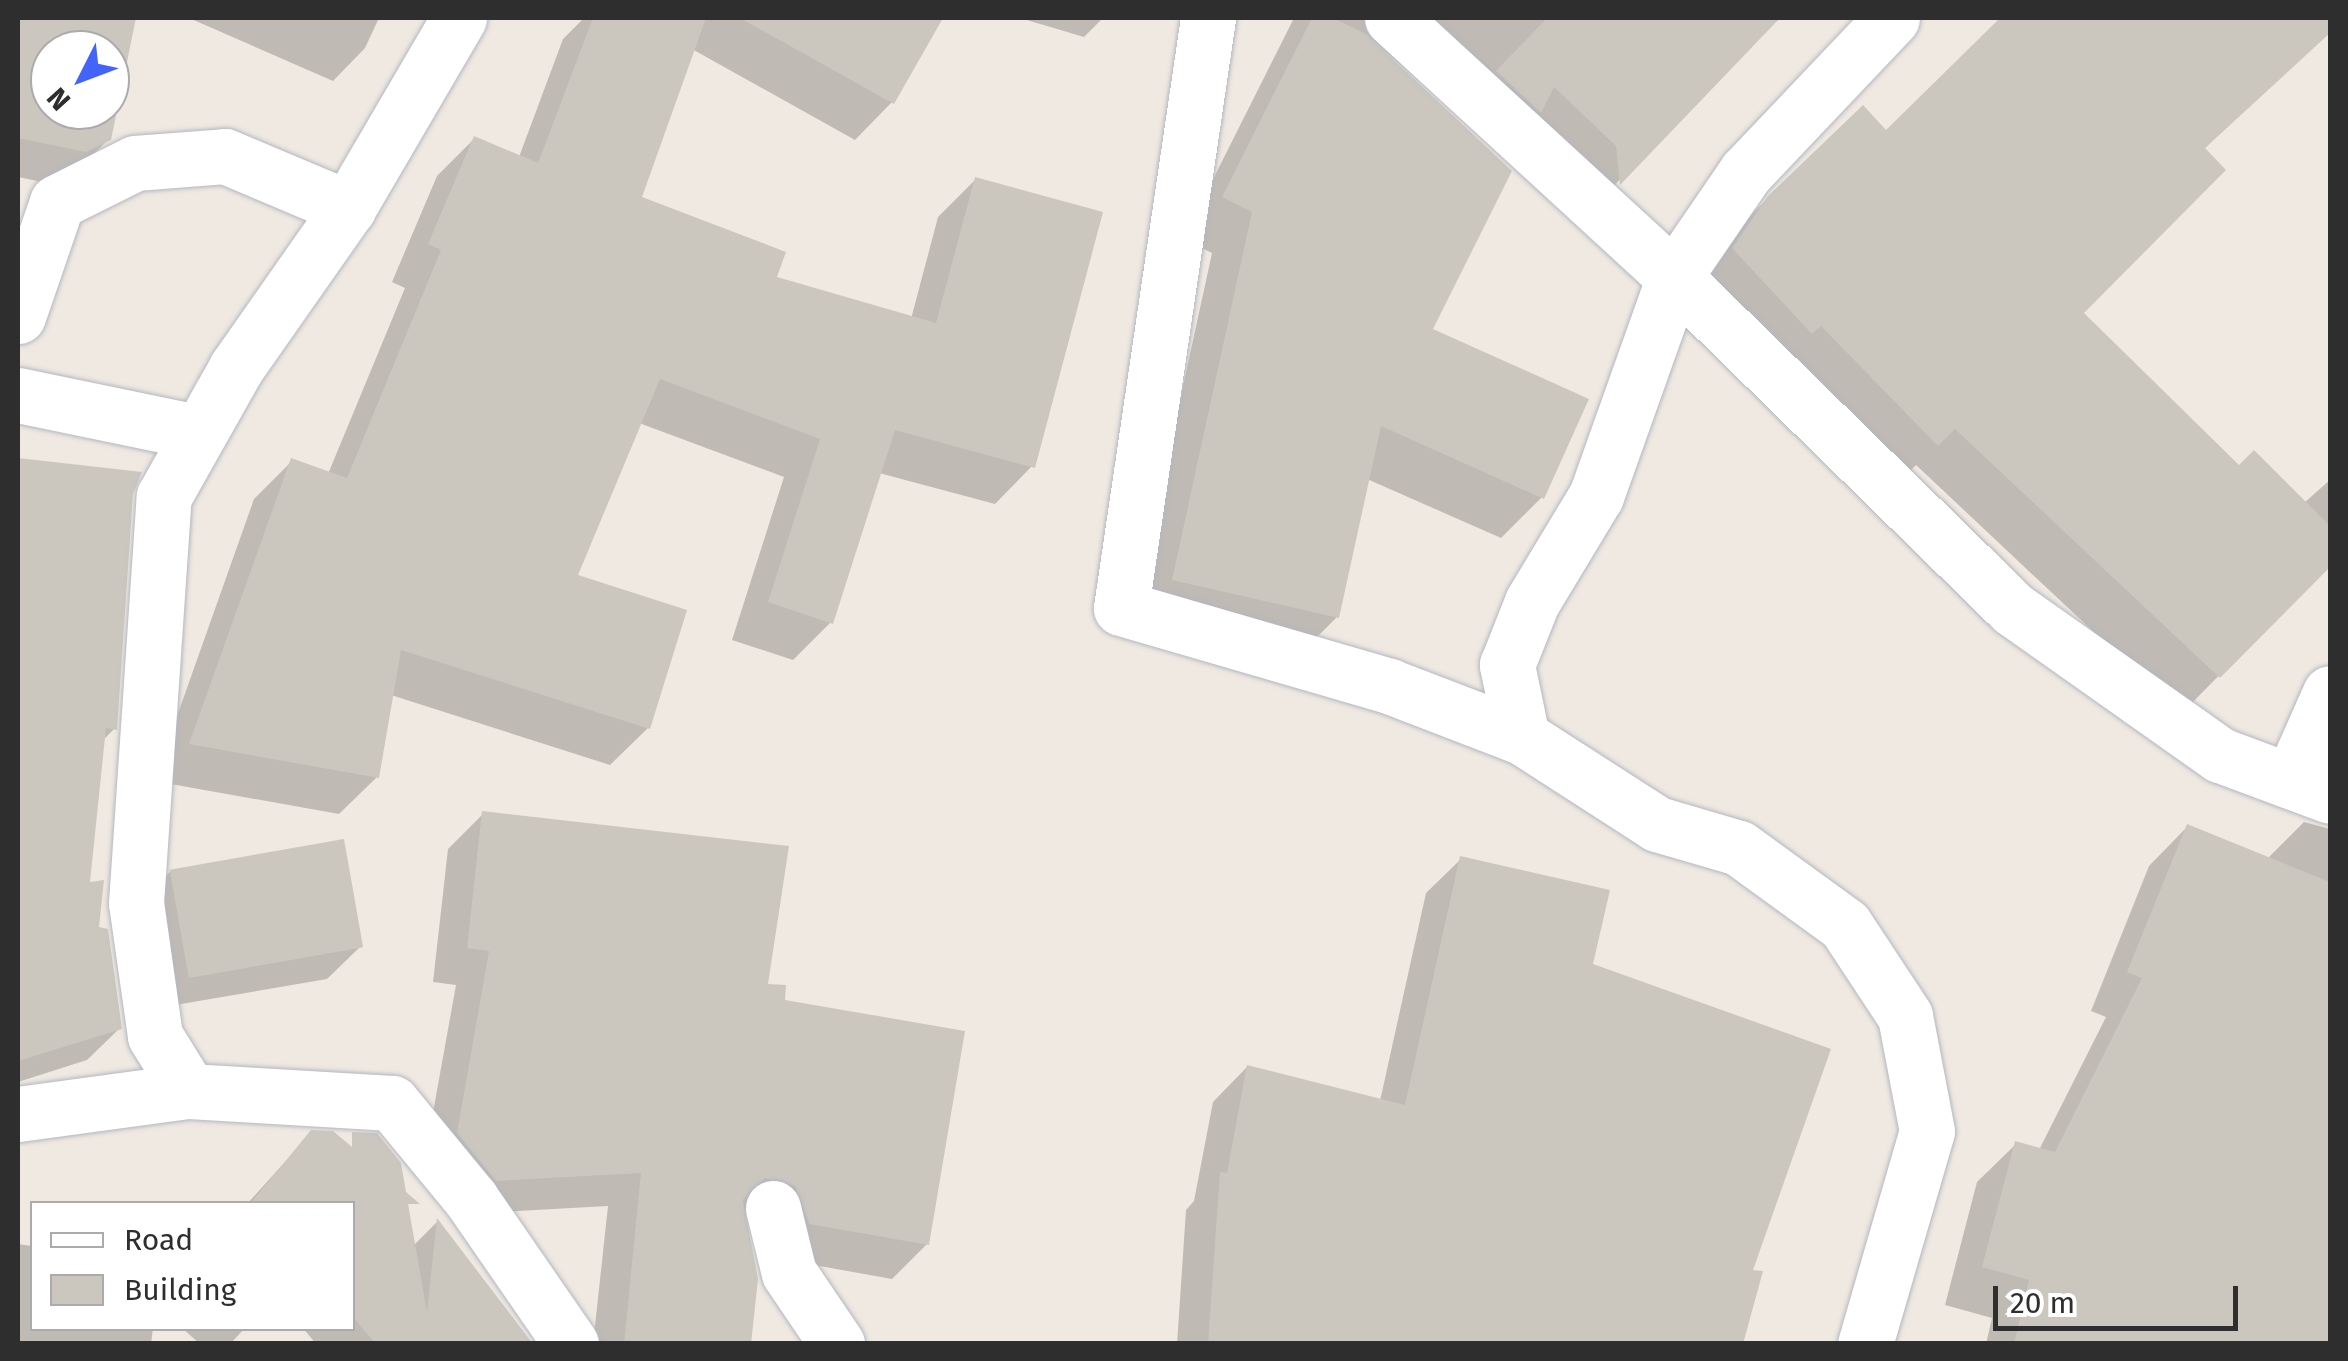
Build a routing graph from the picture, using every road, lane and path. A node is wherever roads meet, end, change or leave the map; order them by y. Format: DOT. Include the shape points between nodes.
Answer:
graph roads {
  1 [pos="459,18"];
  2 [pos="1208,18"];
  3 [pos="1392,18"];
  4 [pos="1892,18"];
  5 [pos="348,208"];
  6 [pos="1674,277"];
  7 [pos="18,316"];
  8 [pos="18,395"];
  9 [pos="197,432"];
  10 [pos="2330,693"];
  11 [pos="1522,737"];
  12 [pos="2311,788"];
  13 [pos="189,1091"];
  14 [pos="18,1114"];
  15 [pos="774,1208"];
  16 [pos="571,1344"];
  17 [pos="836,1344"];
  18 [pos="1865,1344"];
  1 -- 5 [label="street"];
  2 -- 11 [label="street" via="1121,608 1389,686"];
  3 -- 6 [label="street"];
  4 -- 6 [label="street" via="1746,172"];
  5 -- 7 [label="street" via="225,156 135,163 57,202"];
  5 -- 9 [label="street"];
  6 -- 11 [label="street" via="1596,496 1532,602 1507,665"];
  6 -- 12 [label="street" via="2013,609 2220,754"];
  8 -- 9 [label="street"];
  9 -- 13 [label="street" via="164,496 136,903 155,1036"];
  10 -- 12 [label="street"];
  11 -- 18 [label="street" via="1657,824 1739,848 1815,903 1845,926 1905,1016 1927,1131"];
  13 -- 14 [label="street"];
  13 -- 16 [label="street" via="392,1103 471,1199"];
  15 -- 17 [label="street" via="789,1274"];
}
